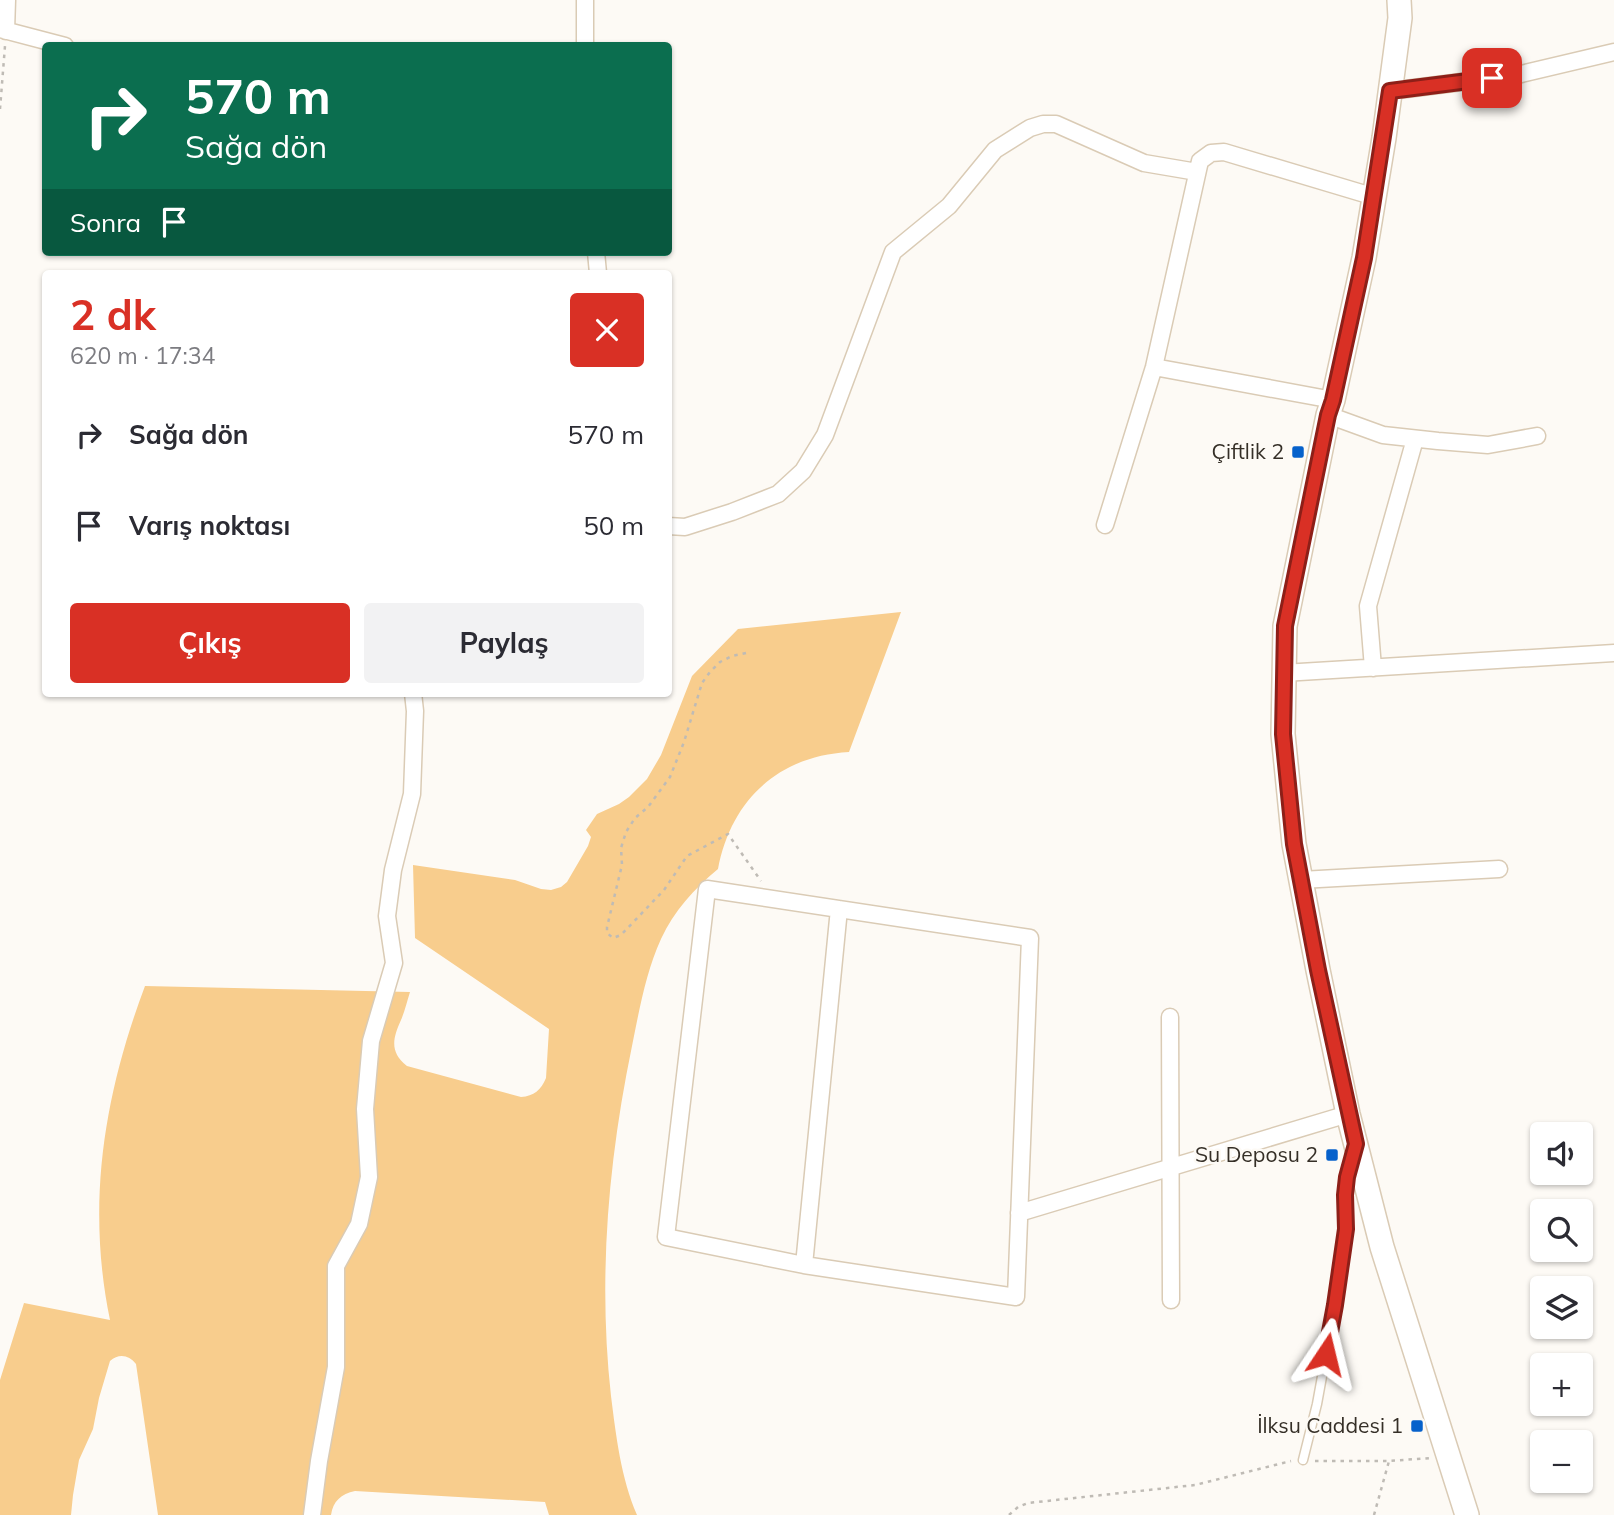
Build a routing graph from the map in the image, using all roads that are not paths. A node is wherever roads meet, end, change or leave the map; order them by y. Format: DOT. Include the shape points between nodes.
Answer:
graph roads {
  1 [pos="7,0"];
  2 [pos="585,0"];
  3 [pos="1399,0"];
  4 [pos="3,30"];
  5 [pos="50,42"];
  6 [pos="585,42"];
  7 [pos="1614,52"];
  8 [pos="1390,91"];
  9 [pos="1197,172"];
  10 [pos="1375,197"];
  11 [pos="1154,367"];
  12 [pos="1330,407"];
  13 [pos="1537,436"];
  14 [pos="1415,439"];
  15 [pos="672,526"];
  16 [pos="1105,526"];
  17 [pos="1614,653"];
  18 [pos="1373,668"];
  19 [pos="1283,673"];
  20 [pos="413,697"];
  21 [pos="1499,869"];
  22 [pos="1301,880"];
  23 [pos="839,909"];
  24 [pos="1170,1017"];
  25 [pos="1348,1114"];
  26 [pos="1356,1144"];
  27 [pos="1170,1167"];
  28 [pos="1019,1213"];
  29 [pos="804,1265"];
  30 [pos="1171,1300"];
  31 [pos="1303,1461"];
  32 [pos="312,1515"];
  33 [pos="1467,1515"];
  1 -- 4 [label="street"];
  2 -- 6 [label="street"];
  3 -- 8 [label="street"];
  4 -- 5 [label="street"];
  7 -- 8 [label="street" via="1517,75"];
  8 -- 10 [label="street"];
  9 -- 10 [label="street" via="1205,156 1224,152"];
  9 -- 11 [label="street"];
  9 -- 15 [label="street" via="1144,163 1056,124 1030,128 995,150 949,206 893,252 825,435 803,471 778,494 685,527"];
  10 -- 12 [label="street"];
  11 -- 12 [label="street"];
  11 -- 16 [label="street"];
  12 -- 14 [label="street" via="1383,435"];
  12 -- 19 [label="street" via="1285,626"];
  13 -- 14 [label="street" via="1488,445"];
  14 -- 18 [label="street" via="1368,606"];
  17 -- 18 [label="street"];
  18 -- 19 [label="street"];
  19 -- 22 [label="street" via="1283,734"];
  20 -- 32 [label="street" via="412,794 387,916 394,963 371,1041 365,1109 369,1177 359,1224 336,1266 336,1367"];
  21 -- 22 [label="street"];
  22 -- 25 [label="street"];
  23 -- 28 [label="street" via="1030,938"];
  23 -- 29 [label="street"];
  23 -- 29 [label="street" via="707,889 666,1237"];
  24 -- 27 [label="street"];
  25 -- 26 [label="street"];
  25 -- 27 [label="street"];
  26 -- 31 [label="lane" via="1347,1177 1346,1229 1335,1305"];
  26 -- 33 [label="street" via="1382,1247"];
  27 -- 28 [label="street"];
  27 -- 30 [label="street"];
  28 -- 29 [label="street" via="1016,1297"];
}
